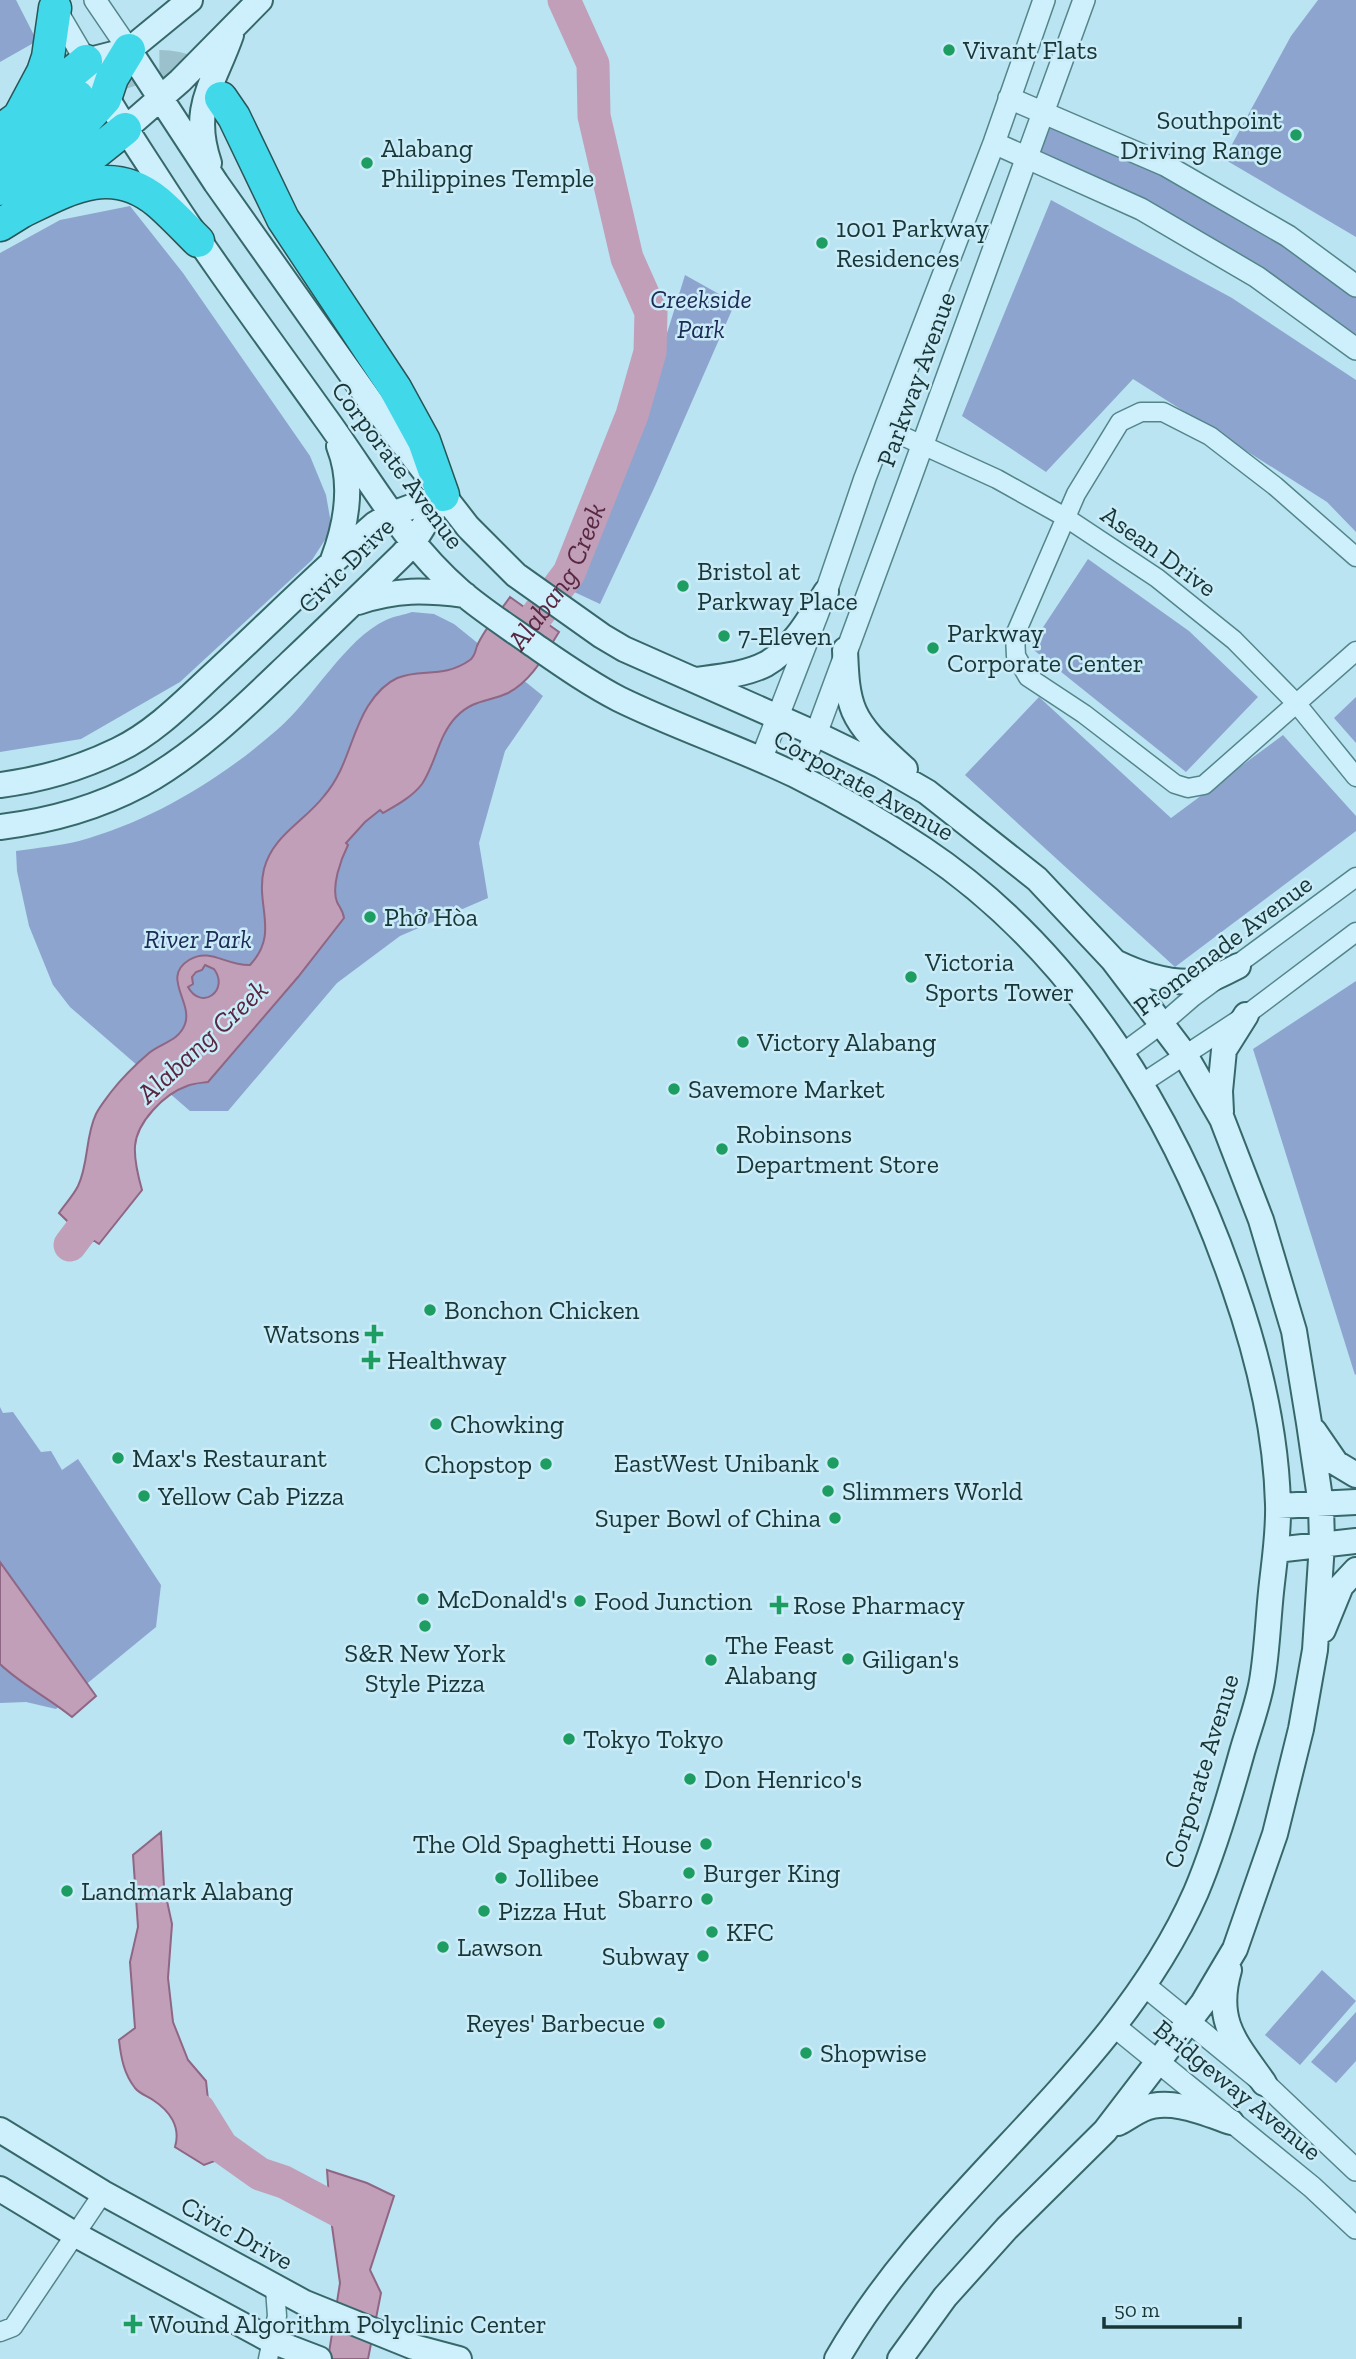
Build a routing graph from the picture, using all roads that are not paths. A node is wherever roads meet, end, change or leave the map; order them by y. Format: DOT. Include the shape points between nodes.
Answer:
graph roads {
  1 [pos="95,0"];
  2 [pos="190,0"];
  3 [pos="260,0"];
  4 [pos="1044,0"];
  5 [pos="1084,0"];
  6 [pos="52,4"];
  7 [pos="234,28"];
  8 [pos="129,50"];
  9 [pos="86,61"];
  10 [pos="92,98"];
  11 [pos="221,98"];
  12 [pos="1009,98"];
  13 [pos="160,99"];
  14 [pos="1042,111"];
  15 [pos="10,124"];
  16 [pos="125,129"];
  17 [pos="995,143"];
  18 [pos="1026,157"];
  19 [pos="0,160"];
  20 [pos="216,183"];
  21 [pos="7,209"];
  22 [pos="198,241"];
  23 [pos="1356,286"];
  24 [pos="1356,349"];
  25 [pos="332,428"];
  26 [pos="885,428"];
  27 [pos="922,445"];
  28 [pos="443,495"];
  29 [pos="391,514"];
  30 [pos="1065,517"];
  31 [pos="412,544"];
  32 [pos="1356,556"];
  33 [pos="332,561"];
  34 [pos="826,592"];
  35 [pos="465,595"];
  36 [pos="350,605"];
  37 [pos="845,650"];
  38 [pos="1356,650"];
  39 [pos="695,680"];
  40 [pos="1296,703"];
  41 [pos="779,716"];
  42 [pos="816,734"];
  43 [pos="761,760"];
  44 [pos="797,776"];
  45 [pos="1356,777"];
  46 [pos="0,785"];
  47 [pos="928,792"];
  48 [pos="0,827"];
  49 [pos="1356,877"];
  50 [pos="1356,932"];
  51 [pos="1113,960"];
  52 [pos="1238,966"];
  53 [pos="1246,1015"];
  54 [pos="1163,1023"];
  55 [pos="1121,1054"];
  56 [pos="1185,1055"];
  57 [pos="1141,1084"];
  58 [pos="1222,1119"];
  59 [pos="1309,1423"];
  60 [pos="1356,1475"];
  61 [pos="1356,1502"];
  62 [pos="1321,1505"];
  63 [pos="1278,1506"];
  64 [pos="1356,1541"];
  65 [pos="1322,1544"];
  66 [pos="1276,1550"];
  67 [pos="1356,1570"];
  68 [pos="1315,1650"];
  69 [pos="1234,1949"];
  70 [pos="1144,1985"];
  71 [pos="1188,2022"];
  72 [pos="1114,2025"];
  73 [pos="1159,2062"];
  74 [pos="1264,2083"];
  75 [pos="1231,2122"];
  76 [pos="0,2130"];
  77 [pos="1105,2131"];
  78 [pos="1356,2170"];
  79 [pos="0,2189"];
  80 [pos="103,2193"];
  81 [pos="1356,2228"];
  82 [pos="76,2235"];
  83 [pos="275,2288"];
  84 [pos="0,2332"];
  85 [pos="852,2333"];
  86 [pos="270,2350"];
  87 [pos="312,2357"];
  88 [pos="459,2359"];
  89 [pos="829,2359"];
  90 [pos="837,2359"];
  91 [pos="900,2359"];
  1 -- 8 [label="street, Corporate Avenue"];
  2 -- 8 [label="main road"];
  3 -- 7 [label="main road"];
  4 -- 12 [label="street, Parkway Avenue"];
  5 -- 14 [label="street, Parkway Avenue"];
  6 -- 9 [label="street, Corporate Avenue"];
  6 -- 15 [label="highway" via="43,72"];
  7 -- 13 [label="main road"];
  7 -- 20 [label="main road" via="203,108 205,150"];
  8 -- 9 [label="main road"];
  8 -- 10 [label="highway" via="112,78"];
  8 -- 13 [label="main road, Corporate Avenue"];
  9 -- 10 [label="main road, Corporate Avenue"];
  9 -- 15 [label="highway"];
  10 -- 16 [label="main road, Corporate Avenue"];
  10 -- 19 [label="highway"];
  10 -- 21 [label="highway" via="64,141"];
  11 -- 28 [label="highway" via="283,219 395,388 424,441"];
  12 -- 14 [label="street"];
  12 -- 17 [label="street, Parkway Avenue"];
  13 -- 16 [label="main road"];
  13 -- 20 [label="main road, Corporate Avenue"];
  14 -- 18 [label="street, Parkway Avenue"];
  14 -- 23 [label="street" via="1165,165 1288,236"];
  16 -- 21 [label="highway"];
  16 -- 22 [label="main road, Corporate Avenue"];
  17 -- 18 [label="street"];
  17 -- 26 [label="street, Parkway Avenue"];
  18 -- 24 [label="street" via="1152,215 1257,277"];
  18 -- 27 [label="street, Parkway Avenue"];
  20 -- 28 [label="main road, Corporate Avenue" via="373,405"];
  21 -- 22 [label="highway" via="98,181 125,183 158,202"];
  22 -- 25 [label="main road, Corporate Avenue"];
  25 -- 29 [label="main road, Corporate Avenue"];
  25 -- 33 [label="main road" via="342,453 348,491 342,535"];
  26 -- 27 [label="street, Asean Drive"];
  26 -- 34 [label="street, Parkway Avenue"];
  27 -- 30 [label="street, Asean Drive"];
  27 -- 37 [label="street, Parkway Avenue"];
  28 -- 29 [label="main road, Civic Drive"];
  28 -- 31 [label="main road, Civic Drive"];
  28 -- 39 [label="main road, Corporate Avenue" via="516,575 624,649"];
  29 -- 31 [label="main road, Corporate Avenue"];
  29 -- 33 [label="main road, Civic Drive"];
  30 -- 32 [label="street" via="1120,422 1142,412 1163,412 1210,436"];
  30 -- 40 [label="street, Asean Drive" via="1157,578 1234,640"];
  30 -- 40 [label="street" via="1015,635 1016,656 1028,677 1175,784 1188,788 1204,785"];
  31 -- 35 [label="main road, Corporate Avenue"];
  31 -- 36 [label="main road, Civic Drive"];
  33 -- 46 [label="main road, Civic Drive" via="151,729 87,763"];
  34 -- 39 [label="main road" via="789,645 764,665"];
  34 -- 41 [label="street, Parkway Avenue"];
  35 -- 36 [label="main road" via="401,591"];
  35 -- 43 [label="main road, Corporate Avenue" via="576,675 617,698"];
  36 -- 48 [label="main road, Civic Drive" via="223,726 144,783 64,817"];
  37 -- 42 [label="street, Parkway Avenue"];
  37 -- 47 [label="main road" via="854,711 878,743"];
  38 -- 40 [label="street"];
  39 -- 41 [label="main road, Corporate Avenue"];
  40 -- 45 [label="street, Asean Drive"];
  41 -- 42 [label="main road, Corporate Avenue"];
  41 -- 43 [label="street, Parkway Avenue"];
  42 -- 44 [label="street, Parkway Avenue"];
  42 -- 47 [label="main road, Corporate Avenue"];
  43 -- 44 [label="main road, Corporate Avenue"];
  44 -- 55 [label="main road, Corporate Avenue" via="923,848 992,902 1059,971"];
  47 -- 51 [label="main road, Corporate Avenue" via="1037,878"];
  49 -- 52 [label="street, Promenade Avenue"];
  50 -- 53 [label="street"];
  51 -- 52 [label="main road" via="1170,980 1212,978"];
  51 -- 54 [label="main road, Corporate Avenue"];
  52 -- 54 [label="street, Promenade Avenue"];
  53 -- 56 [label="street"];
  53 -- 58 [label="main road" via="1224,1050"];
  54 -- 55 [label="street, Promenade Avenue"];
  54 -- 56 [label="main road, Corporate Avenue"];
  55 -- 57 [label="main road, Corporate Avenue"];
  56 -- 57 [label="street"];
  56 -- 58 [label="main road, Corporate Avenue"];
  57 -- 63 [label="main road, Corporate Avenue" via="1191,1176 1253,1342 1267,1410"];
  58 -- 59 [label="main road, Corporate Avenue" via="1261,1220 1294,1331"];
  59 -- 60 [label="main road" via="1336,1463"];
  59 -- 62 [label="main road, Corporate Avenue"];
  61 -- 62 [label="main road"];
  62 -- 63 [label="main road"];
  62 -- 65 [label="main road, Corporate Avenue"];
  63 -- 66 [label="main road, Corporate Avenue"];
  64 -- 65 [label="main road"];
  65 -- 66 [label="main road"];
  65 -- 68 [label="main road, Corporate Avenue"];
  66 -- 70 [label="main road, Corporate Avenue" via="1262,1684 1227,1803 1196,1891"];
  67 -- 68 [label="main road" via="1341,1587"];
  68 -- 69 [label="main road, Corporate Avenue" via="1275,1834"];
  69 -- 71 [label="main road, Corporate Avenue"];
  69 -- 74 [label="main road" via="1224,1989 1224,2015 1234,2039"];
  70 -- 71 [label="street, Bridgeway Avenue"];
  70 -- 72 [label="main road, Corporate Avenue"];
  71 -- 73 [label="main road, Corporate Avenue"];
  71 -- 74 [label="street, Bridgeway Avenue"];
  72 -- 73 [label="street, Bridgeway Avenue"];
  72 -- 85 [label="main road, Corporate Avenue" via="900,2266"];
  73 -- 75 [label="street, Bridgeway Avenue"];
  73 -- 77 [label="main road, Corporate Avenue"];
  74 -- 78 [label="street, Bridgeway Avenue"];
  75 -- 77 [label="main road" via="1164,2105 1144,2108"];
  75 -- 81 [label="street, Bridgeway Avenue"];
  76 -- 80 [label="main road, Civic Drive"];
  77 -- 91 [label="main road, Corporate Avenue" via="1007,2228 954,2287"];
  79 -- 82 [label="main road"];
  80 -- 82 [label="street"];
  80 -- 83 [label="main road, Civic Drive"];
  82 -- 84 [label="street" via="13,2327"];
  82 -- 86 [label="main road"];
  83 -- 86 [label="street" via="277,2316"];
  83 -- 88 [label="main road, Civic Drive" via="414,2347"];
  85 -- 89 [label="main road"];
  85 -- 90 [label="main road, Corporate Avenue"];
  86 -- 87 [label="main road"];
}
